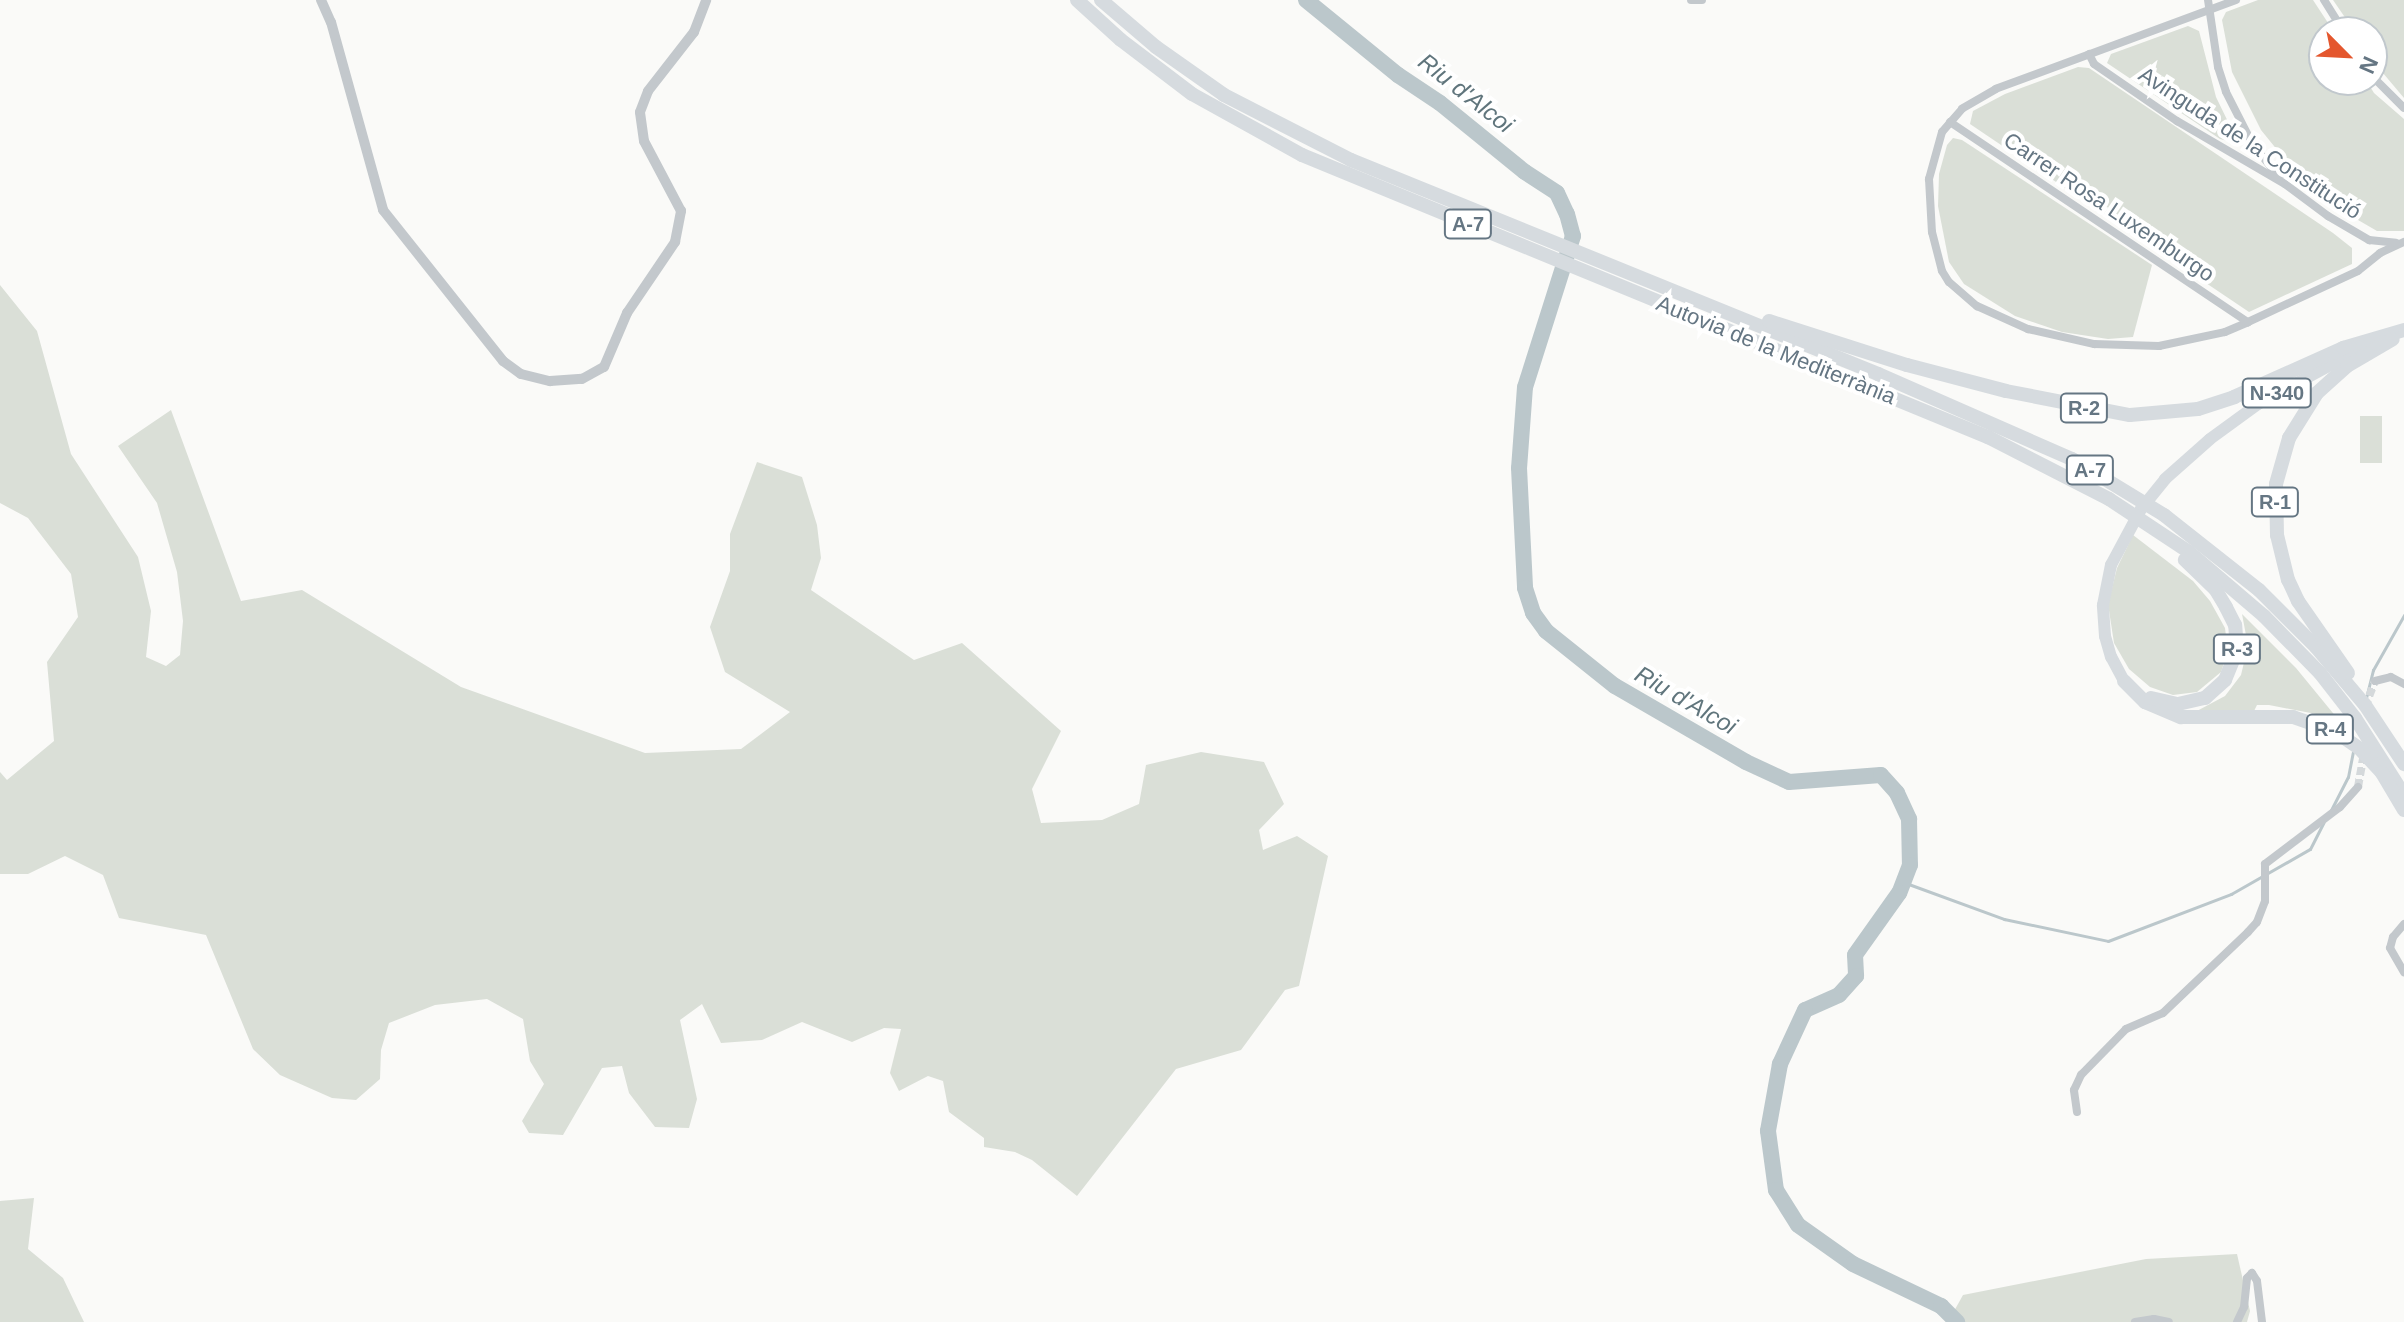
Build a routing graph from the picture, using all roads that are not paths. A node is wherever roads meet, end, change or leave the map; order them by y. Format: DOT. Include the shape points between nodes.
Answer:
graph roads {
  1 [pos="321,0"];
  2 [pos="706,0"];
  3 [pos="1077,0"];
  4 [pos="1101,0"];
  5 [pos="2236,0"];
  6 [pos="2208,5"];
  7 [pos="2089,54"];
  8 [pos="2388,92"];
  9 [pos="2404,108"];
  10 [pos="1950,122"];
  11 [pos="2285,184"];
  12 [pos="2402,243"];
  13 [pos="1650,281"];
  14 [pos="2248,322"];
  15 [pos="1756,328"];
  16 [pos="2404,331"];
  17 [pos="2158,531"];
  18 [pos="2124,681"];
  19 [pos="2375,681"];
  20 [pos="2404,684"];
  21 [pos="2365,705"];
  22 [pos="2404,764"];
  23 [pos="2358,787"];
  24 [pos="2404,795"];
  25 [pos="2404,810"];
  26 [pos="2404,924"];
  27 [pos="2404,972"];
  28 [pos="2077,1112"];
  29 [pos="2135,1322"];
  30 [pos="2169,1322"];
  31 [pos="2237,1322"];
  32 [pos="2262,1322"];
  1 -- 2 [label="street" via="383,210 503,361 521,374 550,381 582,379 604,367 627,313 675,242 681,211 644,141 640,112 648,91 694,32"];
  3 -- 15 [label="highway, Autovia de la Mediterrània / A-7" via="1192,94 1355,179"];
  4 -- 13 [label="highway, Autovia de la Mediterrània / A-7" via="1198,77 1277,125"];
  5 -- 6 [label="street"];
  6 -- 7 [label="street"];
  6 -- 11 [label="street" via="2226,92 2252,143"];
  7 -- 10 [label="street" via="1975,99"];
  7 -- 11 [label="street, Avinguda de la Constitució" via="2094,64 2177,121"];
  8 -- 9 [label="street"];
  10 -- 14 [label="street, Carrer Rosa Luxemburgo"];
  10 -- 14 [label="street" via="1932,163 1929,215 1942,271 1977,306 2028,329 2094,344 2159,346"];
  11 -- 12 [label="street, Avinguda de la Constitució" via="2369,240"];
  12 -- 14 [label="street" via="2358,271"];
  13 -- 15 [label="highway, R-2" via="1692,292"];
  15 -- 16 [label="highway, R-2" via="2055,403 2130,415 2198,409 2343,348"];
  15 -- 17 [label="highway, Autovia de la Mediterrània / A-7" via="2066,474"];
  15 -- 21 [label="highway, Autovia de la Mediterrània / A-7" via="2019,434 2072,459 2164,515 2288,617"];
  16 -- 18 [label="main road, N-340" via="2337,359 2258,404 2165,479 2117,551 2107,583 2103,624"];
  16 -- 21 [label="highway, R-1" via="2347,366 2317,393 2289,438 2276,484 2277,535 2288,580"];
  17 -- 18 [label="highway, R-3" via="2215,589 2238,637 2237,651 2225,680 2192,702 2164,703"];
  17 -- 24 [label="highway, Autovia de la Mediterrània / A-7" via="2264,616 2320,673"];
  18 -- 25 [label="highway, R-4" via="2145,702 2181,717 2293,717 2336,732 2382,773"];
  19 -- 20 [label="street" via="2391,677"];
  21 -- 22 [label="highway, Autovia de la Mediterrània / A-7"];
  23 -- 28 [label="street" via="2265,864 2265,901 2248,932 2163,1013 2126,1029 2081,1075 2074,1090"];
  26 -- 27 [label="street" via="2390,948"];
  29 -- 30 [label="street"];
  31 -- 32 [label="street" via="2252,1273"];
}
